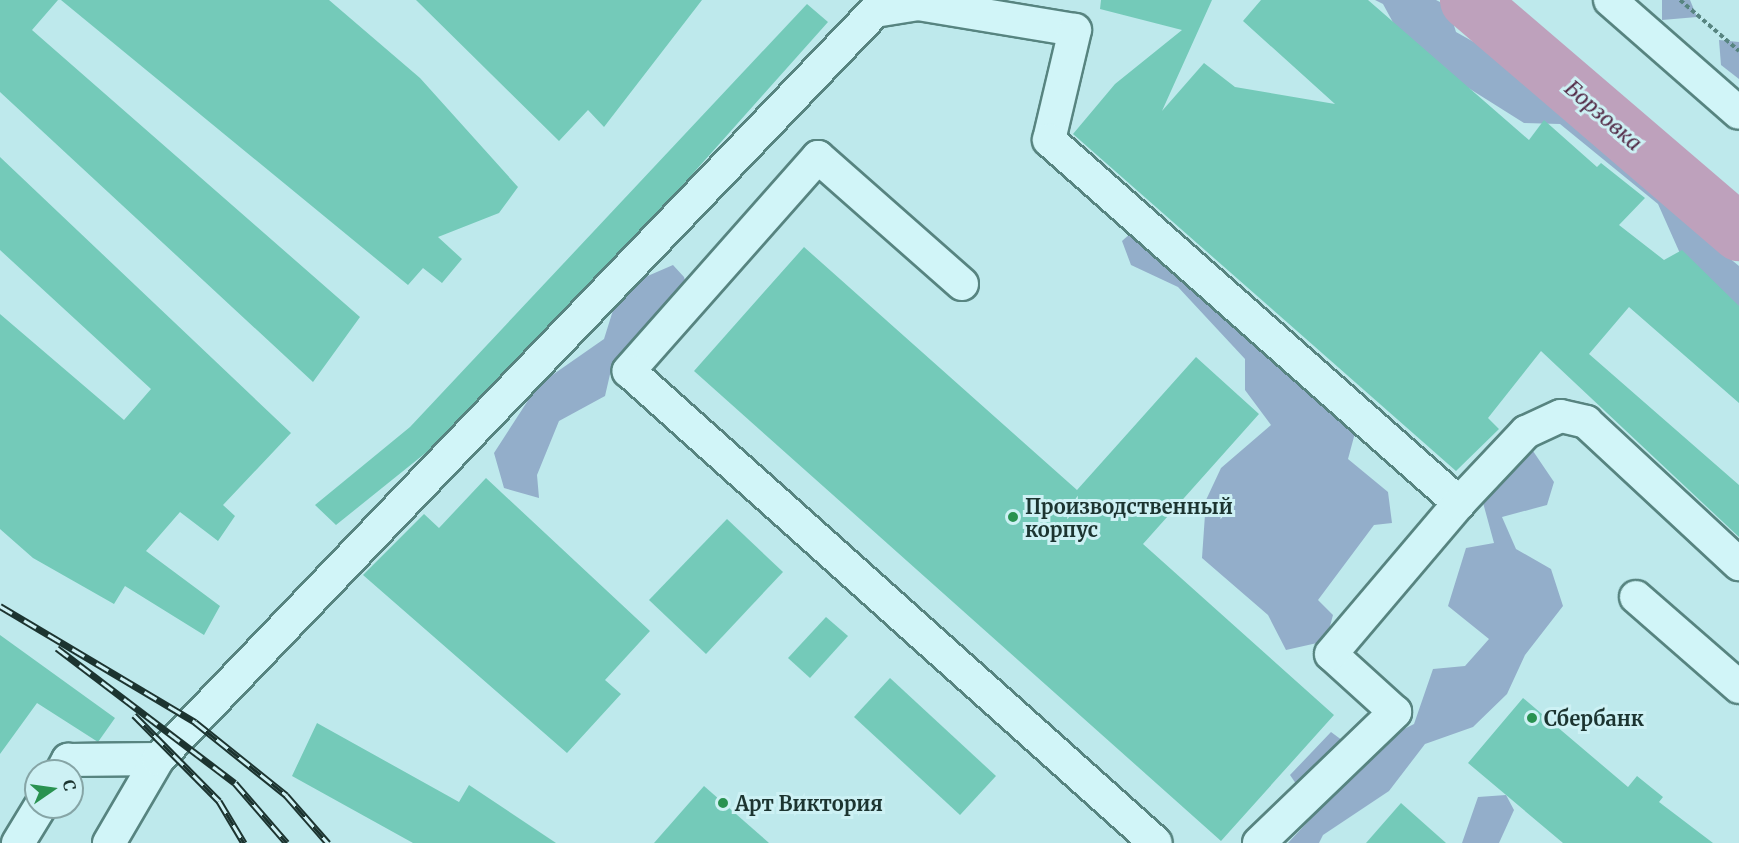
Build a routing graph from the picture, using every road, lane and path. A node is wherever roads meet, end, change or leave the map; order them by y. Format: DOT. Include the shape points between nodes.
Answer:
graph roads {
  1 [pos="1610,0"];
  2 [pos="1680,0"];
  3 [pos="1739,51"];
  4 [pos="1739,113"];
  5 [pos="962,284"];
  6 [pos="1459,503"];
  7 [pos="1739,564"];
  8 [pos="1636,597"];
  9 [pos="1739,687"];
  10 [pos="158,759"];
  11 [pos="84,760"];
  12 [pos="33,819"];
  13 [pos="18,843"];
  14 [pos="109,843"];
  15 [pos="1156,843"];
  16 [pos="1259,843"];
  1 -- 4 [label="street"];
  2 -- 3 [label="path"];
  5 -- 15 [label="street" via="818,157 629,371"];
  6 -- 7 [label="street" via="1526,432 1561,416 1586,422"];
  6 -- 10 [label="street" via="1049,140 1075,30 918,4 874,11"];
  6 -- 16 [label="street" via="1331,654 1395,712"];
  8 -- 9 [label="street"];
  10 -- 11 [label="street"];
  10 -- 14 [label="street"];
  12 -- 13 [label="street"];
}
